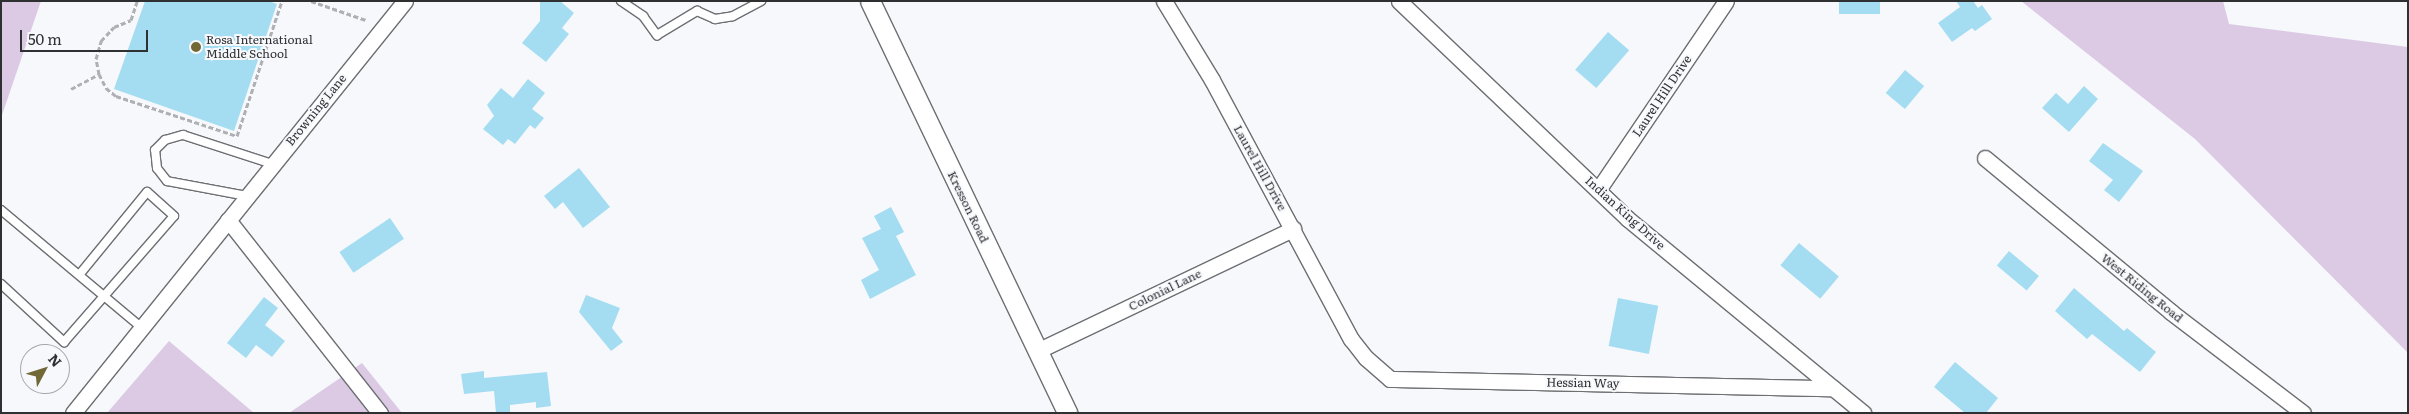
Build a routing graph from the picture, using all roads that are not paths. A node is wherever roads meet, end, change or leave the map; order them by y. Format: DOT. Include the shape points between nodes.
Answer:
graph roads {
  1 [pos="621,1"];
  2 [pos="762,1"];
  3 [pos="870,1"];
  4 [pos="1164,1"];
  5 [pos="1399,1"];
  6 [pos="1726,1"];
  7 [pos="404,2"];
  8 [pos="1985,158"];
  9 [pos="272,164"];
  10 [pos="1598,190"];
  11 [pos="247,196"];
  12 [pos="1,210"];
  13 [pos="228,220"];
  14 [pos="1293,229"];
  15 [pos="79,275"];
  16 [pos="1,284"];
  17 [pos="105,297"];
  18 [pos="141,328"];
  19 [pos="1351,339"];
  20 [pos="1037,351"];
  21 [pos="1833,388"];
  22 [pos="73,413"];
  23 [pos="380,413"];
  24 [pos="1066,413"];
  25 [pos="1863,413"];
  26 [pos="2303,413"];
  1 -- 2 [label="lane" via="643,16 657,34 697,11 715,20 733,16"];
  3 -- 20 [label="street, Kresson Road"];
  4 -- 14 [label="street, Laurel Hill Drive" via="1212,80"];
  5 -- 10 [label="street, Indian King Drive"];
  6 -- 10 [label="street, Laurel Hill Drive"];
  7 -- 9 [label="street, Browning Lane"];
  8 -- 26 [label="street, West Riding Road" via="2171,312"];
  9 -- 11 [label="street, Browning Lane"];
  9 -- 11 [label="lane" via="183,135 165,140 155,150 157,168 167,181"];
  10 -- 21 [label="street, Indian King Drive"];
  11 -- 13 [label="street, Browning Lane"];
  12 -- 15 [label="lane"];
  13 -- 18 [label="street, Browning Lane"];
  13 -- 23 [label="street"];
  14 -- 19 [label="street, Laurel Hill Drive"];
  14 -- 20 [label="street, Colonial Lane"];
  15 -- 17 [label="lane"];
  15 -- 17 [label="lane" via="147,192 174,216"];
  16 -- 17 [label="lane" via="64,342"];
  17 -- 18 [label="lane"];
  18 -- 22 [label="street, Browning Lane"];
  19 -- 21 [label="street, Hessian Way" via="1366,358 1390,379"];
  20 -- 24 [label="street, Kresson Road"];
  21 -- 25 [label="street, Indian King Drive"];
}
